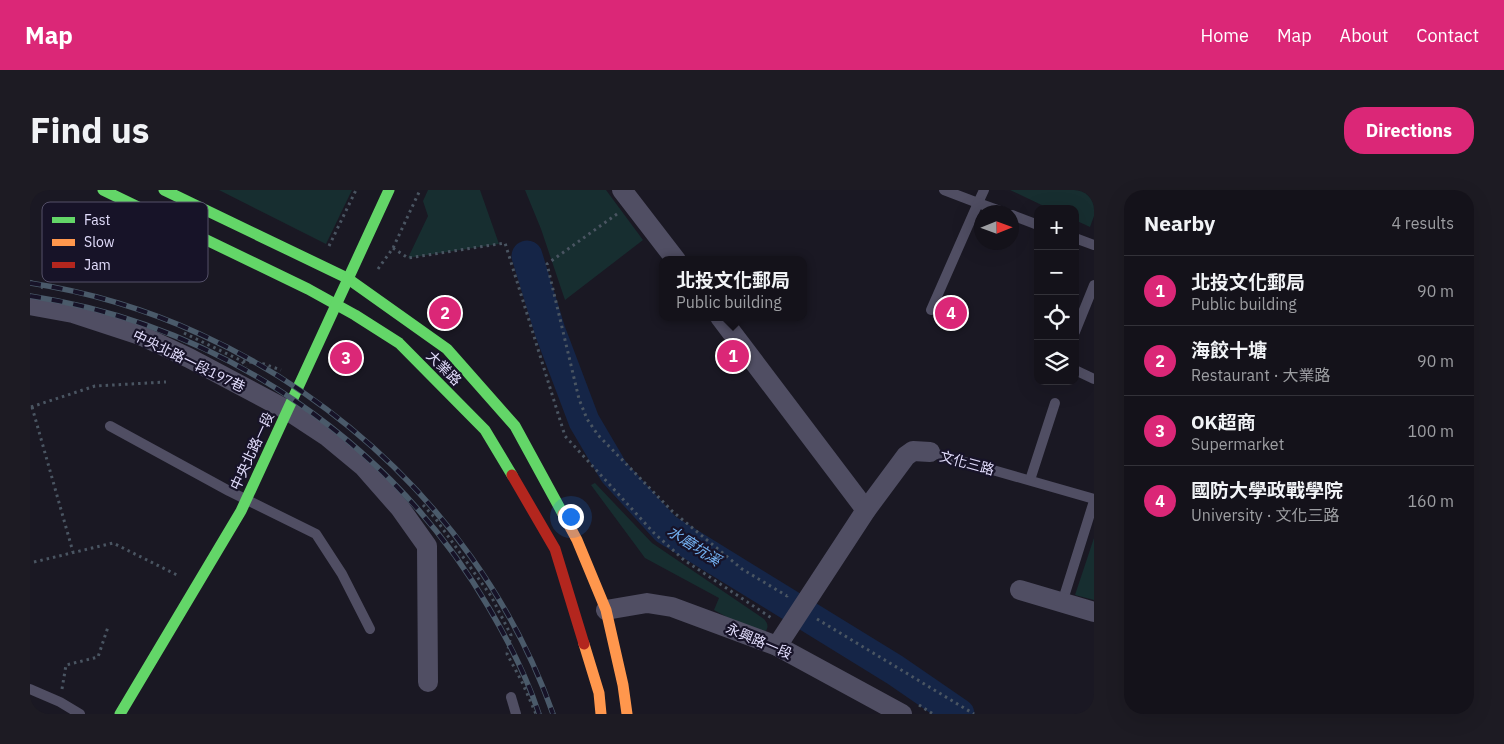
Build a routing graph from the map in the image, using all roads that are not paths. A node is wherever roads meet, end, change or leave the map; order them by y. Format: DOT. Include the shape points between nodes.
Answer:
graph roads {
  1 [pos="103,190"];
  2 [pos="389,190"];
  3 [pos="944,190"];
  4 [pos="984,190"];
  5 [pos="168,191"];
  6 [pos="617,198"];
  7 [pos="128,202"];
  8 [pos="191,202"];
  9 [pos="978,203"];
  10 [pos="984,205"];
  11 [pos="208,210"];
  12 [pos="1019,218"];
  13 [pos="1034,224"];
  14 [pos="1079,239"];
  15 [pos="208,240"];
  16 [pos="1094,245"];
  17 [pos="672,256"];
  18 [pos="347,278"];
  19 [pos="1094,285"];
  20 [pos="336,304"];
  21 [pos="30,305"];
  22 [pos="931,310"];
  23 [pos="723,321"];
  24 [pos="1079,322"];
  25 [pos="1079,372"];
  26 [pos="1094,379"];
  27 [pos="1055,403"];
  28 [pos="287,410"];
  29 [pos="110,426"];
  30 [pos="930,452"];
  31 [pos="1030,480"];
  32 [pos="246,499"];
  33 [pos="1094,500"];
  34 [pos="866,510"];
  35 [pos="1020,590"];
  36 [pos="1062,603"];
  37 [pos="606,610"];
  38 [pos="1094,612"];
  39 [pos="370,629"];
  40 [pos="780,642"];
  41 [pos="428,682"];
  42 [pos="30,689"];
  43 [pos="511,697"];
  44 [pos="80,714"];
  45 [pos="120,714"];
  46 [pos="516,714"];
  47 [pos="601,714"];
  48 [pos="627,714"];
  49 [pos="902,714"];
  1 -- 7 [label="main road, 大業路"];
  2 -- 18 [label="main road, 中央北路一段"];
  3 -- 9 [label="lane"];
  4 -- 9 [label="lane"];
  5 -- 8 [label="main road, 大業路"];
  6 -- 17 [label="street"];
  9 -- 10 [label="lane"];
  9 -- 22 [label="lane"];
  11 -- 18 [label="main road, 大業路"];
  12 -- 13 [label="lane"];
  14 -- 16 [label="lane"];
  15 -- 20 [label="main road, 大業路"];
  18 -- 20 [label="main road, 中央北路一段"];
  18 -- 37 [label="main road, 大業路" via="447,349 515,426 577,540"];
  19 -- 24 [label="lane"];
  20 -- 28 [label="main road, 中央北路一段"];
  20 -- 47 [label="main road, 大業路" via="399,343 485,430 555,549 599,693"];
  21 -- 28 [label="street, 中央北路一段197巷" via="73,313 140,335"];
  23 -- 34 [label="street"];
  25 -- 26 [label="lane"];
  27 -- 31 [label="lane"];
  28 -- 32 [label="main road, 中央北路一段"];
  28 -- 41 [label="street, 中央北路一段197巷" via="328,437 363,466 400,508 427,546"];
  29 -- 32 [label="lane"];
  30 -- 31 [label="lane, 文化三路"];
  30 -- 34 [label="street, 文化三路" via="913,451 906,456"];
  31 -- 33 [label="lane, 文化三路"];
  32 -- 39 [label="lane" via="316,534 342,574"];
  32 -- 45 [label="main road, 中央北路一段" via="198,586"];
  33 -- 36 [label="lane"];
  34 -- 40 [label="street, 文化三路" via="809,606"];
  35 -- 36 [label="street"];
  36 -- 38 [label="street"];
  37 -- 40 [label="street, 永興路一段" via="648,603 672,607"];
  37 -- 48 [label="main road, 大業路"];
  40 -- 49 [label="street, 永興路一段"];
  42 -- 44 [label="lane"];
  43 -- 46 [label="lane"];
}
